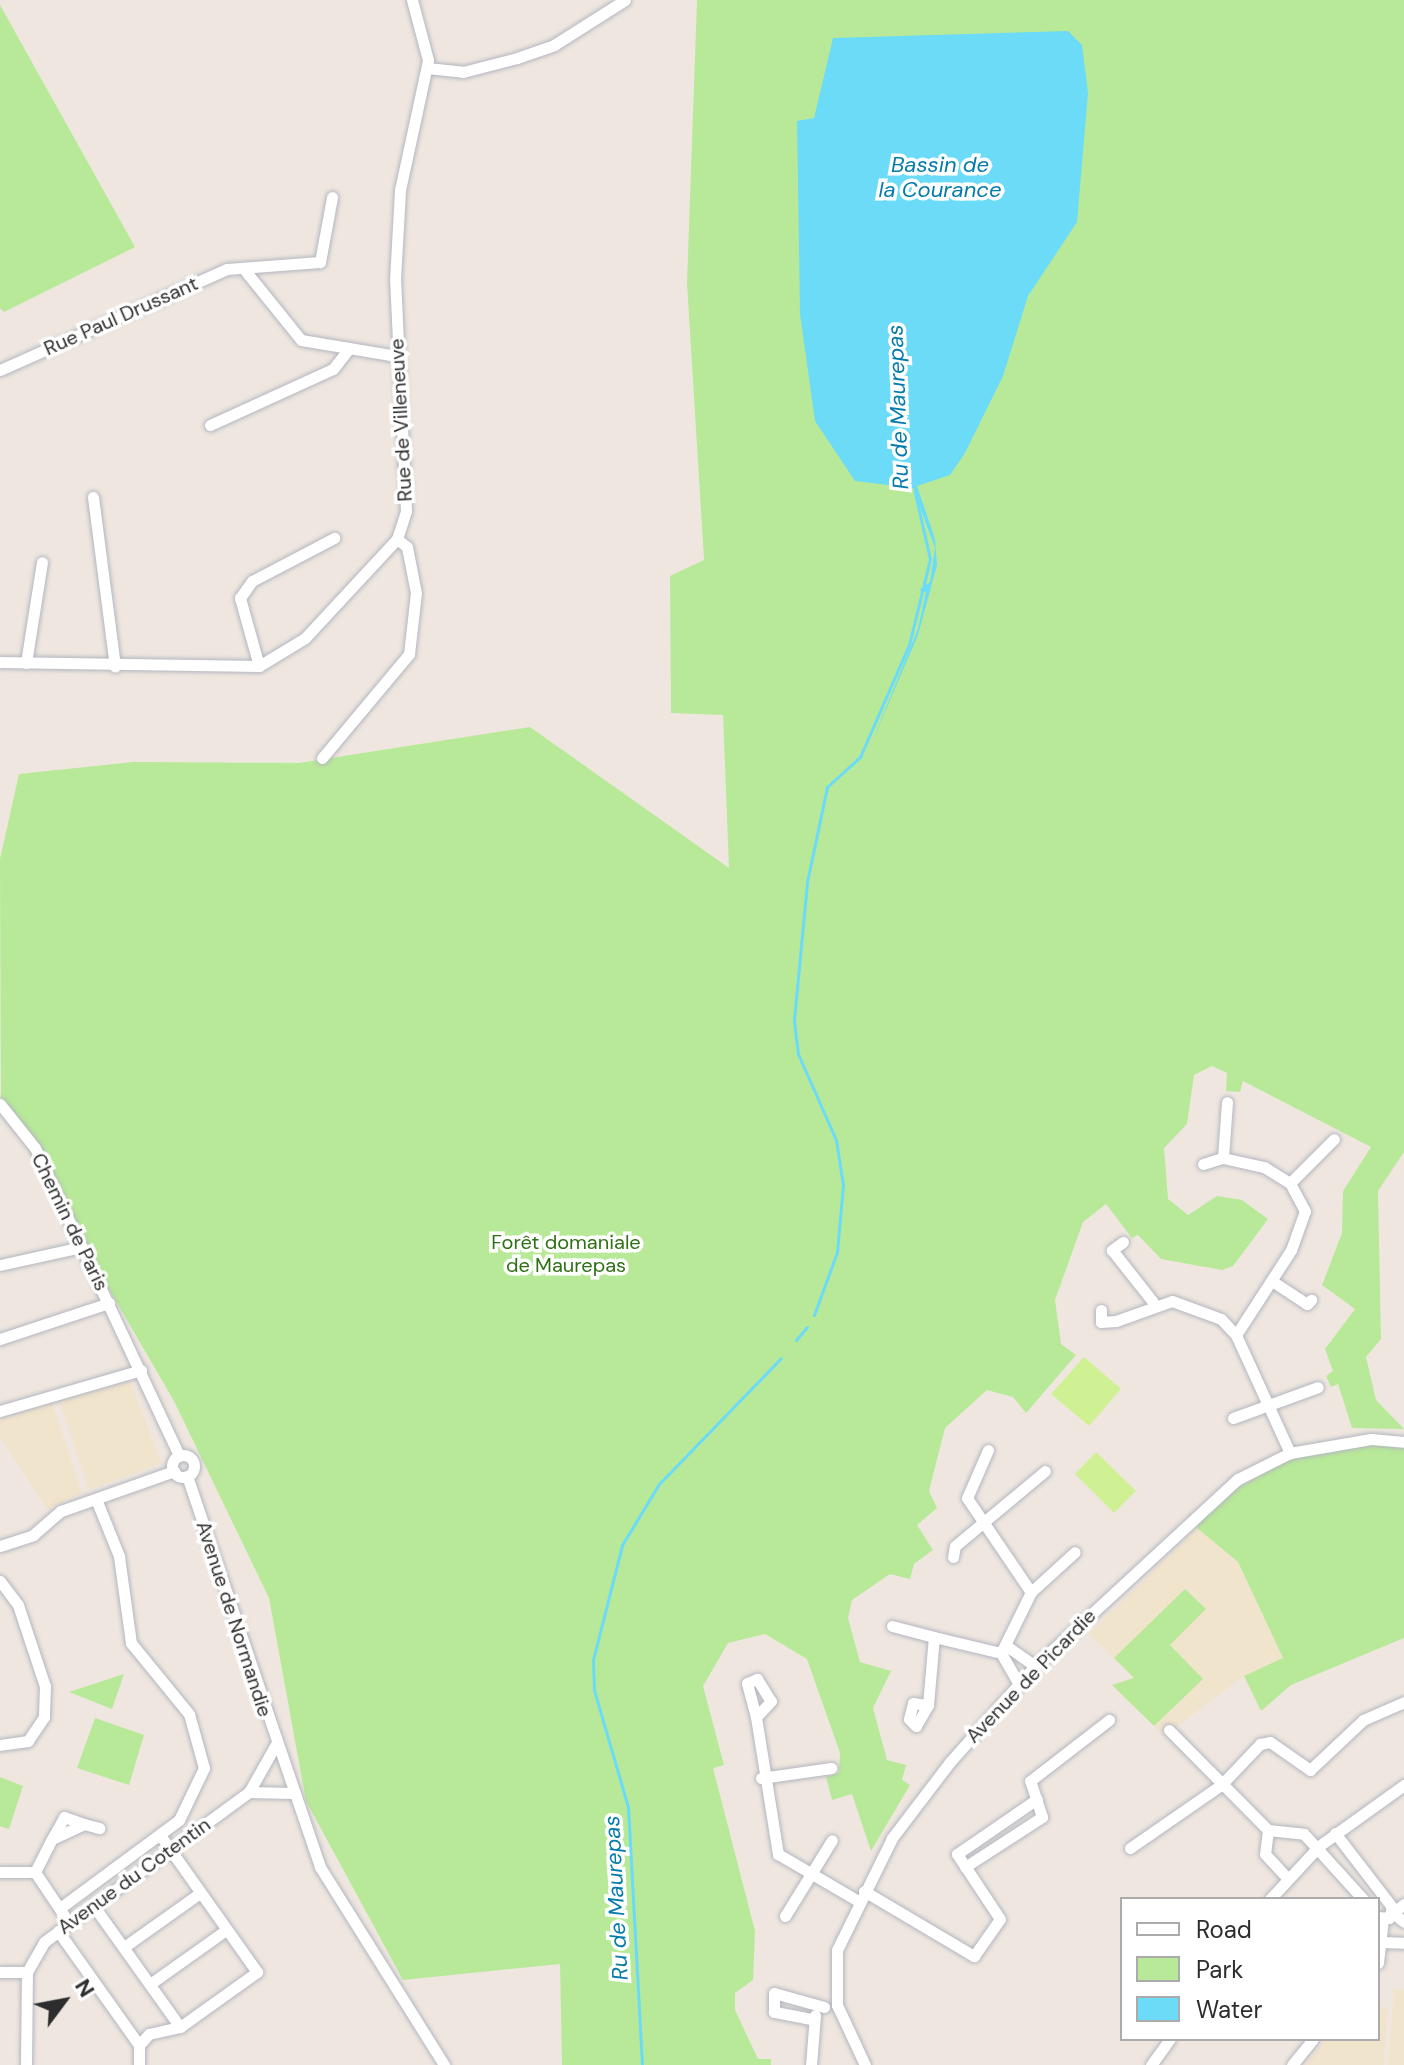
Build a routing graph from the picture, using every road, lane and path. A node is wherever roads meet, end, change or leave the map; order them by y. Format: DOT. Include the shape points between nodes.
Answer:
graph roads {
  1 [pos="412,0"];
  2 [pos="625,0"];
  3 [pos="427,68"];
  4 [pos="332,197"];
  5 [pos="243,268"];
  6 [pos="347,351"];
  7 [pos="397,356"];
  8 [pos="0,370"];
  9 [pos="210,425"];
  10 [pos="93,497"];
  11 [pos="334,538"];
  12 [pos="397,539"];
  13 [pos="42,562"];
  14 [pos="0,662"];
  15 [pos="26,663"];
  16 [pos="259,666"];
  17 [pos="115,667"];
  18 [pos="322,758"];
  19 [pos="1227,1102"];
  20 [pos="0,1104"];
  21 [pos="1334,1139"];
  22 [pos="1223,1158"];
  23 [pos="1203,1164"];
  24 [pos="1290,1183"];
  25 [pos="1123,1242"];
  26 [pos="82,1247"];
  27 [pos="0,1265"];
  28 [pos="1272,1281"];
  29 [pos="1311,1300"];
  30 [pos="1153,1302"];
  31 [pos="109,1303"];
  32 [pos="1101,1310"];
  33 [pos="1236,1335"];
  34 [pos="0,1339"];
  35 [pos="141,1370"];
  36 [pos="1318,1387"];
  37 [pos="1268,1404"];
  38 [pos="0,1411"];
  39 [pos="1233,1418"];
  40 [pos="1404,1442"];
  41 [pos="988,1450"];
  42 [pos="1290,1453"];
  43 [pos="179,1456"];
  44 [pos="174,1471"];
  45 [pos="1045,1471"];
  46 [pos="187,1476"];
  47 [pos="96,1499"];
  48 [pos="982,1525"];
  49 [pos="0,1546"];
  50 [pos="1075,1552"];
  51 [pos="953,1557"];
  52 [pos="0,1581"];
  53 [pos="1031,1592"];
  54 [pos="892,1626"];
  55 [pos="934,1637"];
  56 [pos="1004,1650"];
  57 [pos="1035,1666"];
  58 [pos="1018,1683"];
  59 [pos="1404,1702"];
  60 [pos="928,1705"];
  61 [pos="756,1717"];
  62 [pos="1109,1720"];
  63 [pos="1169,1730"];
  64 [pos="276,1744"];
  65 [pos="0,1745"];
  66 [pos="276,1761"];
  67 [pos="831,1768"];
  68 [pos="761,1778"];
  69 [pos="1221,1785"];
  70 [pos="1404,1785"];
  71 [pos="249,1792"];
  72 [pos="293,1793"];
  73 [pos="1037,1799"];
  74 [pos="84,1824"];
  75 [pos="99,1828"];
  76 [pos="1268,1830"];
  77 [pos="1335,1833"];
  78 [pos="160,1835"];
  79 [pos="52,1839"];
  80 [pos="832,1840"];
  81 [pos="1319,1846"];
  82 [pos="1130,1848"];
  83 [pos="170,1850"];
  84 [pos="965,1867"];
  85 [pos="0,1872"];
  86 [pos="35,1872"];
  87 [pos="812,1877"];
  88 [pos="1287,1878"];
  89 [pos="1376,1887"];
  90 [pos="200,1893"];
  91 [pos="861,1896"];
  92 [pos="1272,1897"];
  93 [pos="1360,1897"];
  94 [pos="1364,1897"];
  95 [pos="1379,1897"];
  96 [pos="1404,1904"];
  97 [pos="93,1905"];
  98 [pos="60,1908"];
  99 [pos="785,1916"];
  100 [pos="1385,1916"];
  101 [pos="1404,1922"];
  102 [pos="69,1923"];
  103 [pos="226,1930"];
  104 [pos="58,1931"];
  105 [pos="1381,1942"];
  106 [pos="1404,1943"];
  107 [pos="124,1947"];
  108 [pos="1380,1949"];
  109 [pos="0,1972"];
  110 [pos="27,1972"];
  111 [pos="150,1984"];
  112 [pos="830,2006"];
  113 [pos="811,2019"];
  114 [pos="180,2027"];
  115 [pos="420,2031"];
  116 [pos="1169,2041"];
  117 [pos="1311,2041"];
  118 [pos="139,2045"];
  119 [pos="26,2065"];
  120 [pos="139,2065"];
  121 [pos="437,2065"];
  122 [pos="444,2065"];
  123 [pos="811,2065"];
  124 [pos="865,2065"];
  125 [pos="1151,2065"];
  126 [pos="1292,2065"];
  1 -- 3 [label="street, Rue de Villeneuve"];
  2 -- 3 [label="street" via="517,58 463,72"];
  3 -- 7 [label="street, Rue de Villeneuve" via="400,190"];
  4 -- 5 [label="street, Rue Paul Drussant" via="320,262"];
  5 -- 6 [label="street" via="301,340"];
  5 -- 8 [label="street, Rue Paul Drussant"];
  6 -- 7 [label="street"];
  6 -- 9 [label="street" via="333,369"];
  7 -- 12 [label="street, Rue de Villeneuve" via="406,483"];
  10 -- 17 [label="street"];
  11 -- 16 [label="street" via="252,581 240,598"];
  12 -- 16 [label="street" via="305,638"];
  12 -- 18 [label="street" via="407,547 416,593 409,654"];
  13 -- 15 [label="street"];
  14 -- 15 [label="street"];
  15 -- 17 [label="street"];
  16 -- 17 [label="street"];
  19 -- 22 [label="street"];
  20 -- 26 [label="street, Chemin de Paris" via="35,1148"];
  21 -- 24 [label="street"];
  22 -- 23 [label="street"];
  22 -- 24 [label="street" via="1264,1167"];
  24 -- 28 [label="street" via="1305,1211"];
  25 -- 30 [label="street" via="1112,1250"];
  26 -- 27 [label="street"];
  26 -- 31 [label="street, Chemin de Paris"];
  28 -- 29 [label="street" via="1307,1304"];
  28 -- 33 [label="street"];
  30 -- 32 [label="street" via="1116,1321 1101,1322"];
  30 -- 33 [label="street" via="1200,1307"];
  31 -- 34 [label="street, Chemin de Paris"];
  31 -- 35 [label="street, Chemin de Paris"];
  33 -- 37 [label="street"];
  35 -- 38 [label="street"];
  35 -- 43 [label="street, Chemin de Paris"];
  36 -- 37 [label="street"];
  37 -- 39 [label="street"];
  37 -- 42 [label="street"];
  40 -- 42 [label="street, Avenue de Picardie" via="1371,1439"];
  41 -- 48 [label="street" via="967,1498"];
  42 -- 57 [label="street, Avenue de Picardie" via="1202,1505"];
  43 -- 44 [label="street"];
  43 -- 46 [label="street, Avenue de Normandie" via="194,1463"];
  44 -- 46 [label="street"];
  44 -- 47 [label="street"];
  45 -- 48 [label="street"];
  46 -- 64 [label="street, Avenue de Normandie"];
  47 -- 49 [label="street"];
  47 -- 78 [label="street" via="119,1556 131,1643 189,1714 203,1749 195,1796"];
  48 -- 51 [label="street" via="955,1546"];
  48 -- 53 [label="street"];
  50 -- 53 [label="street"];
  52 -- 65 [label="street" via="18,1605 45,1686 44,1717 28,1741"];
  53 -- 56 [label="street" via="1010,1623"];
  54 -- 55 [label="street"];
  55 -- 56 [label="street"];
  55 -- 60 [label="street"];
  56 -- 57 [label="street"];
  56 -- 58 [label="street"];
  57 -- 58 [label="street, Avenue de Picardie"];
  58 -- 91 [label="street, Avenue de Picardie" via="903,1823"];
  59 -- 69 [label="street" via="1363,1720 1310,1770 1270,1742"];
  61 -- 68 [label="street"];
  62 -- 73 [label="street" via="1030,1781"];
  63 -- 69 [label="street"];
  64 -- 66 [label="street, Avenue du Cotentin"];
  66 -- 71 [label="street, Avenue du Cotentin"];
  66 -- 72 [label="street"];
  67 -- 68 [label="street"];
  68 -- 87 [label="street" via="778,1854"];
  69 -- 76 [label="street"];
  69 -- 82 [label="street"];
  70 -- 77 [label="street"];
  71 -- 72 [label="street"];
  71 -- 83 [label="street, Avenue du Cotentin"];
  72 -- 115 [label="street" via="320,1867"];
  73 -- 84 [label="street" via="1042,1817"];
  73 -- 84 [label="street" via="957,1854"];
  74 -- 75 [label="street"];
  74 -- 79 [label="street"];
  74 -- 79 [label="street" via="64,1817"];
  76 -- 81 [label="street" via="1284,1828"];
  76 -- 88 [label="street" via="1265,1854"];
  77 -- 81 [label="street"];
  77 -- 89 [label="street"];
  78 -- 83 [label="street"];
  78 -- 98 [label="street"];
  79 -- 86 [label="street"];
  80 -- 87 [label="street"];
  81 -- 88 [label="street"];
  81 -- 93 [label="street"];
  83 -- 90 [label="street"];
  83 -- 97 [label="street, Avenue du Cotentin"];
  84 -- 91 [label="street" via="1000,1919 974,1956"];
  85 -- 86 [label="street"];
  86 -- 98 [label="street"];
  87 -- 91 [label="street"];
  87 -- 99 [label="street"];
  88 -- 92 [label="street"];
  89 -- 94 [label="street"];
  89 -- 95 [label="street"];
  90 -- 103 [label="street"];
  90 -- 107 [label="street"];
  91 -- 112 [label="street, Avenue de Picardie" via="837,1950"];
  96 -- 100 [label="street"];
  97 -- 102 [label="street, Avenue du Cotentin"];
  97 -- 107 [label="street"];
  98 -- 102 [label="street"];
  100 -- 101 [label="street"];
  100 -- 105 [label="street"];
  102 -- 104 [label="street, Avenue du Cotentin"];
  103 -- 111 [label="street"];
  103 -- 114 [label="street" via="257,1972"];
  104 -- 110 [label="street, Avenue du Cotentin"];
  104 -- 118 [label="street"];
  105 -- 106 [label="street"];
  105 -- 108 [label="street"];
  107 -- 111 [label="street"];
  109 -- 110 [label="street"];
  110 -- 119 [label="street"];
  111 -- 114 [label="street"];
  112 -- 113 [label="street"];
  112 -- 113 [label="street" via="774,1993 774,2012"];
  112 -- 124 [label="street, Avenue de Picardie"];
  113 -- 123 [label="street"];
  114 -- 118 [label="street" via="149,2034"];
  115 -- 121 [label="street"];
  115 -- 122 [label="street"];
  116 -- 125 [label="street"];
  117 -- 126 [label="street"];
  118 -- 120 [label="street"];
}
